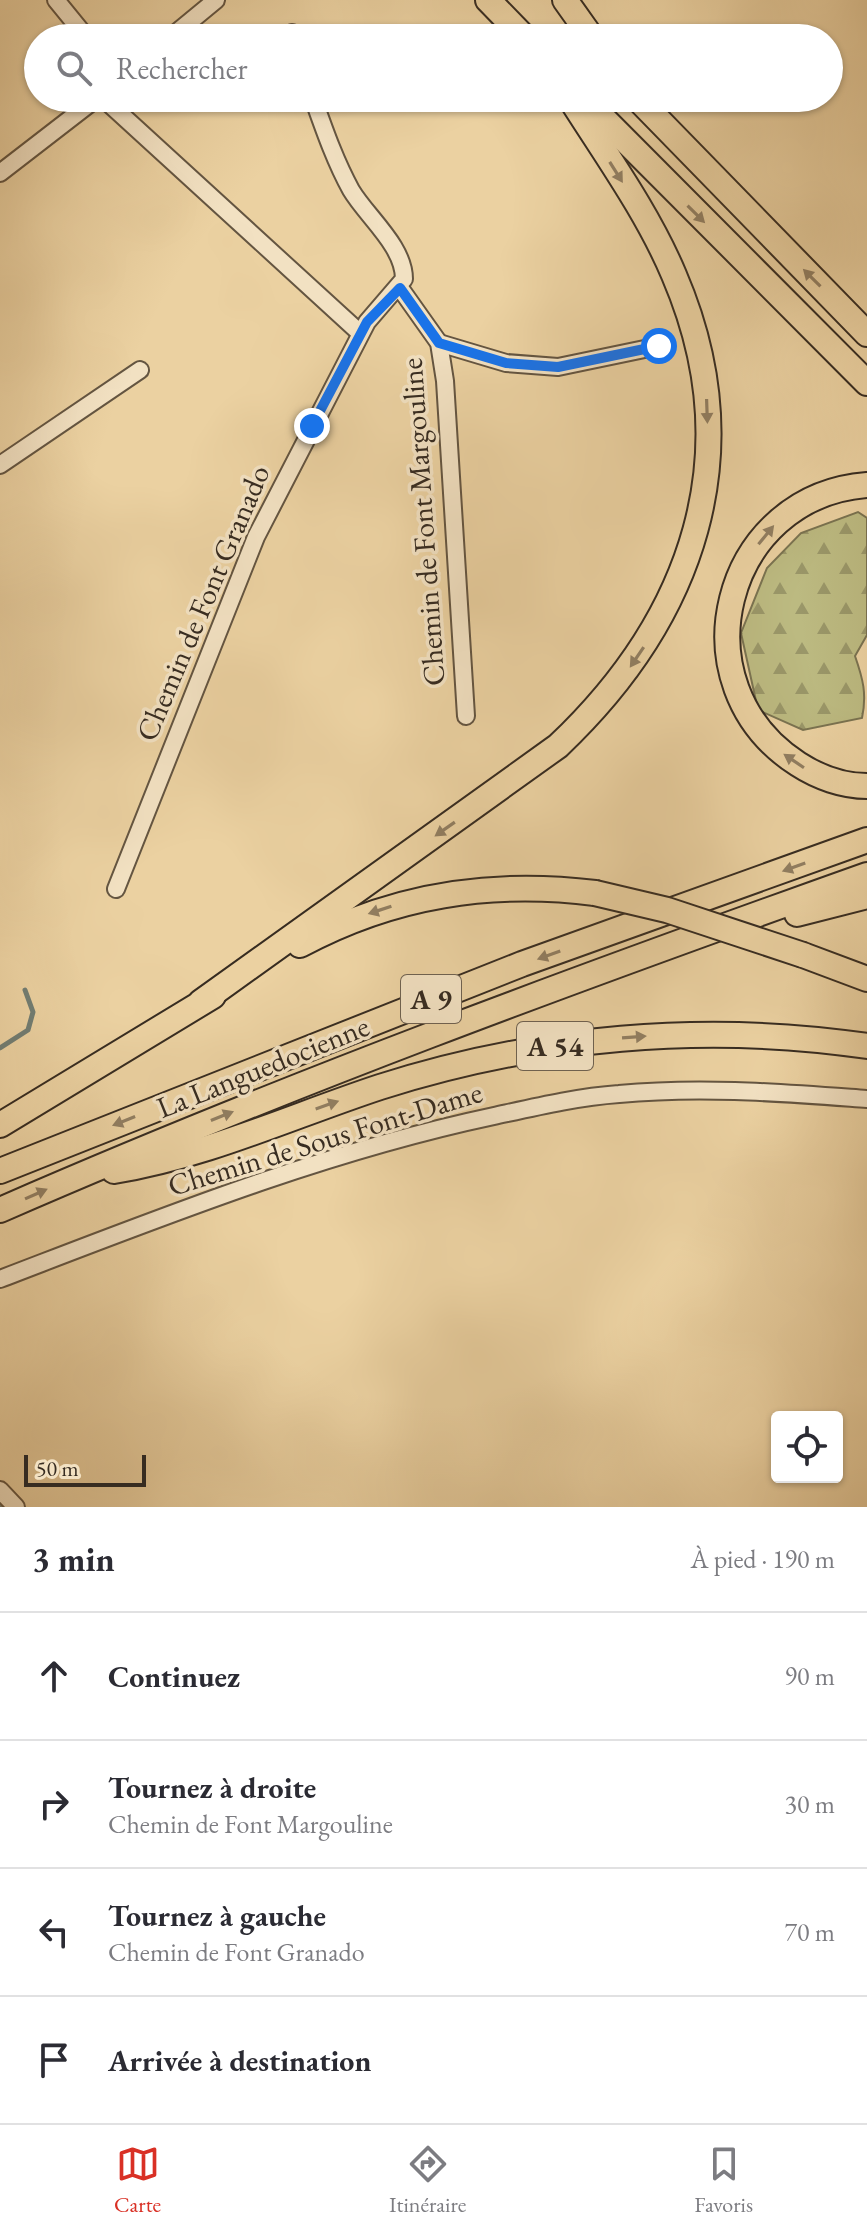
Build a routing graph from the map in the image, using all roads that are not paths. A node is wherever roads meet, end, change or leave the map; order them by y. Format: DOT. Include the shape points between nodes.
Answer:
graph roads {
  1 [pos="56,0"];
  2 [pos="216,0"];
  3 [pos="488,0"];
  4 [pos="565,0"];
  5 [pos="76,24"];
  6 [pos="187,24"];
  7 [pos="511,24"];
  8 [pos="582,24"];
  9 [pos="79,112"];
  10 [pos="118,112"];
  11 [pos="318,112"];
  12 [pos="579,112"];
  13 [pos="597,112"];
  14 [pos="651,112"];
  15 [pos="0,173"];
  16 [pos="400,288"];
  17 [pos="360,333"];
  18 [pos="867,334"];
  19 [pos="439,343"];
  20 [pos="659,346"];
  21 [pos="140,370"];
  22 [pos="867,383"];
  23 [pos="0,465"];
  24 [pos="867,485"];
  25 [pos="466,716"];
  26 [pos="867,786"];
  27 [pos="867,840"];
  28 [pos="867,875"];
  29 [pos="116,889"];
  30 [pos="867,896"];
  31 [pos="644,954"];
  32 [pos="867,979"];
  33 [pos="201,1002"];
  34 [pos="867,1046"];
  35 [pos="867,1099"];
  36 [pos="0,1125"];
  37 [pos="0,1171"];
  38 [pos="72,1178"];
  39 [pos="0,1210"];
  40 [pos="0,1279"];
  41 [pos="0,1490"];
  42 [pos="16,1507"];
  1 -- 5 [label="street"];
  2 -- 6 [label="street"];
  3 -- 7 [label="highway"];
  4 -- 8 [label="highway"];
  9 -- 15 [label="street"];
  10 -- 17 [label="street"];
  11 -- 16 [label="street" via="352,190 399,256 404,270"];
  12 -- 33 [label="highway, one-way" via="656,237 698,342 707,394 707,460 682,574 638,657 558,746"];
  13 -- 22 [label="highway, one-way"];
  18 -- 14 [label="highway, one-way"];
  16 -- 17 [label="street, Chemin de Font Granado"];
  16 -- 19 [label="street, Chemin de Font Margouline"];
  17 -- 29 [label="street, Chemin de Font Granado" via="256,537"];
  19 -- 20 [label="street" via="506,363 558,367"];
  19 -- 25 [label="street, Chemin de Font Margouline"];
  21 -- 23 [label="street"];
  26 -- 24 [label="highway, one-way" via="823,777 770,742 744,706 729,664 727,639 738,575 772,526 820,495"];
  27 -- 37 [label="highway, La Languedocienne / A 9, one-way" via="522,964"];
  28 -- 31 [label="highway, La Languedocienne / A 9"];
  30 -- 31 [label="highway"];
  38 -- 31 [label="highway, La Languedocienne / A 9, one-way"];
  32 -- 33 [label="highway, one-way, bridge" via="667,910 595,893 543,887 484,889 389,906 325,932"];
  33 -- 36 [label="highway"];
  38 -- 34 [label="highway, A 54, one-way" via="163,1163 382,1087 590,1040 718,1035"];
  35 -- 40 [label="street, Chemin de Sous Font-Dame" via="737,1089 618,1094 536,1107 429,1130 253,1183"];
  39 -- 38 [label="highway, La Languedocienne / A 9, one-way"];
  41 -- 42 [label="street"];
}
